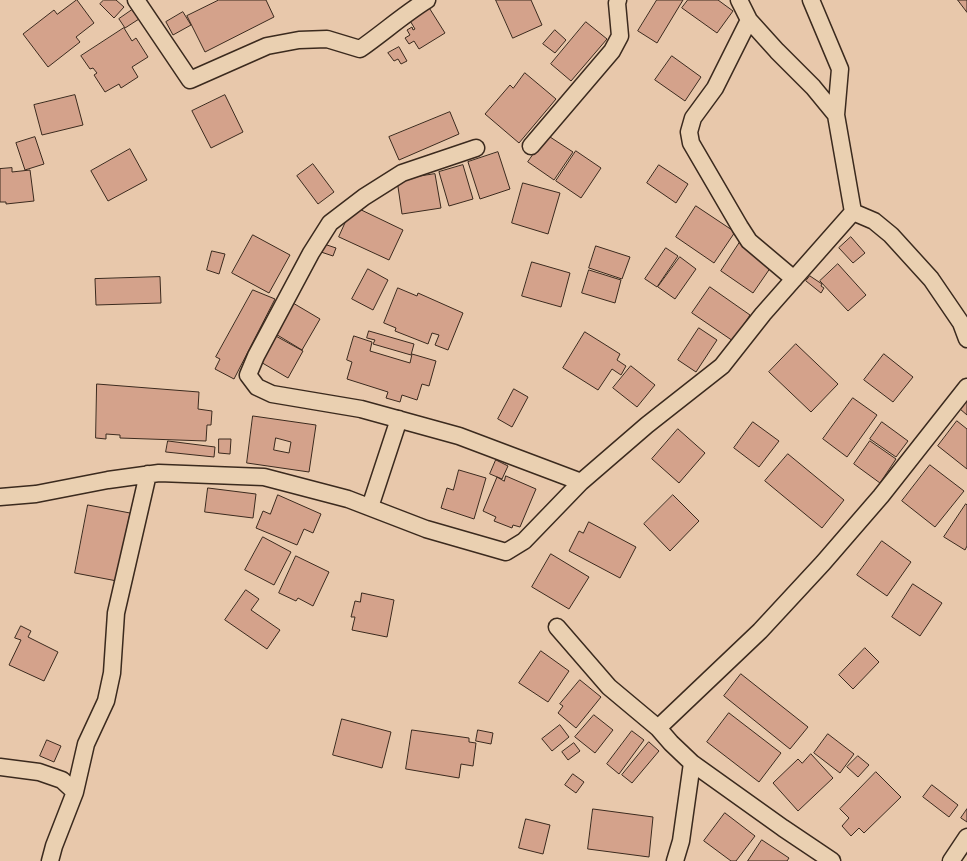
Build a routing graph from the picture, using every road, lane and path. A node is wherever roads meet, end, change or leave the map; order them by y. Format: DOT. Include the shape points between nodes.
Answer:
graph roads {
  1 [pos="136,0"];
  2 [pos="427,0"];
  3 [pos="618,0"];
  4 [pos="739,0"];
  5 [pos="811,0"];
  6 [pos="749,20"];
  7 [pos="836,115"];
  8 [pos="531,146"];
  9 [pos="476,148"];
  10 [pos="853,212"];
  11 [pos="794,279"];
  12 [pos="967,339"];
  13 [pos="967,387"];
  14 [pos="399,419"];
  15 [pos="148,474"];
  16 [pos="581,482"];
  17 [pos="0,497"];
  18 [pos="370,507"];
  19 [pos="557,627"];
  20 [pos="658,728"];
  21 [pos="692,763"];
  22 [pos="0,767"];
  23 [pos="75,792"];
  24 [pos="967,837"];
  25 [pos="50,861"];
  26 [pos="675,861"];
  27 [pos="832,861"];
  28 [pos="951,861"];
  1 -- 2 [label="street" via="190,80 267,46 299,40 327,39 360,49"];
  3 -- 8 [label="street" via="616,4 620,36 612,51"];
  4 -- 6 [label="street"];
  5 -- 7 [label="street" via="840,70"];
  6 -- 7 [label="street"];
  6 -- 11 [label="street" via="715,88 693,118 689,132 692,143 740,228 749,240"];
  7 -- 10 [label="street"];
  9 -- 14 [label="street" via="402,173 330,223 311,253 248,375 256,387 272,394"];
  10 -- 11 [label="street"];
  10 -- 12 [label="street" via="874,221 891,235 931,279 961,323"];
  11 -- 16 [label="street" via="722,366 647,425"];
  13 -- 20 [label="street" via="881,496 812,574 760,631"];
  14 -- 16 [label="street" via="459,436"];
  14 -- 18 [label="street"];
  15 -- 17 [label="street" via="36,494"];
  15 -- 18 [label="street" via="264,477"];
  15 -- 23 [label="street" via="116,613 112,673 106,701 86,744"];
  16 -- 18 [label="street" via="524,541 506,552 426,529"];
  19 -- 20 [label="street" via="609,687"];
  20 -- 21 [label="street"];
  21 -- 26 [label="street"];
  21 -- 27 [label="street"];
  22 -- 23 [label="street" via="39,772 62,780"];
  23 -- 25 [label="street"];
  24 -- 28 [label="street"];
}
